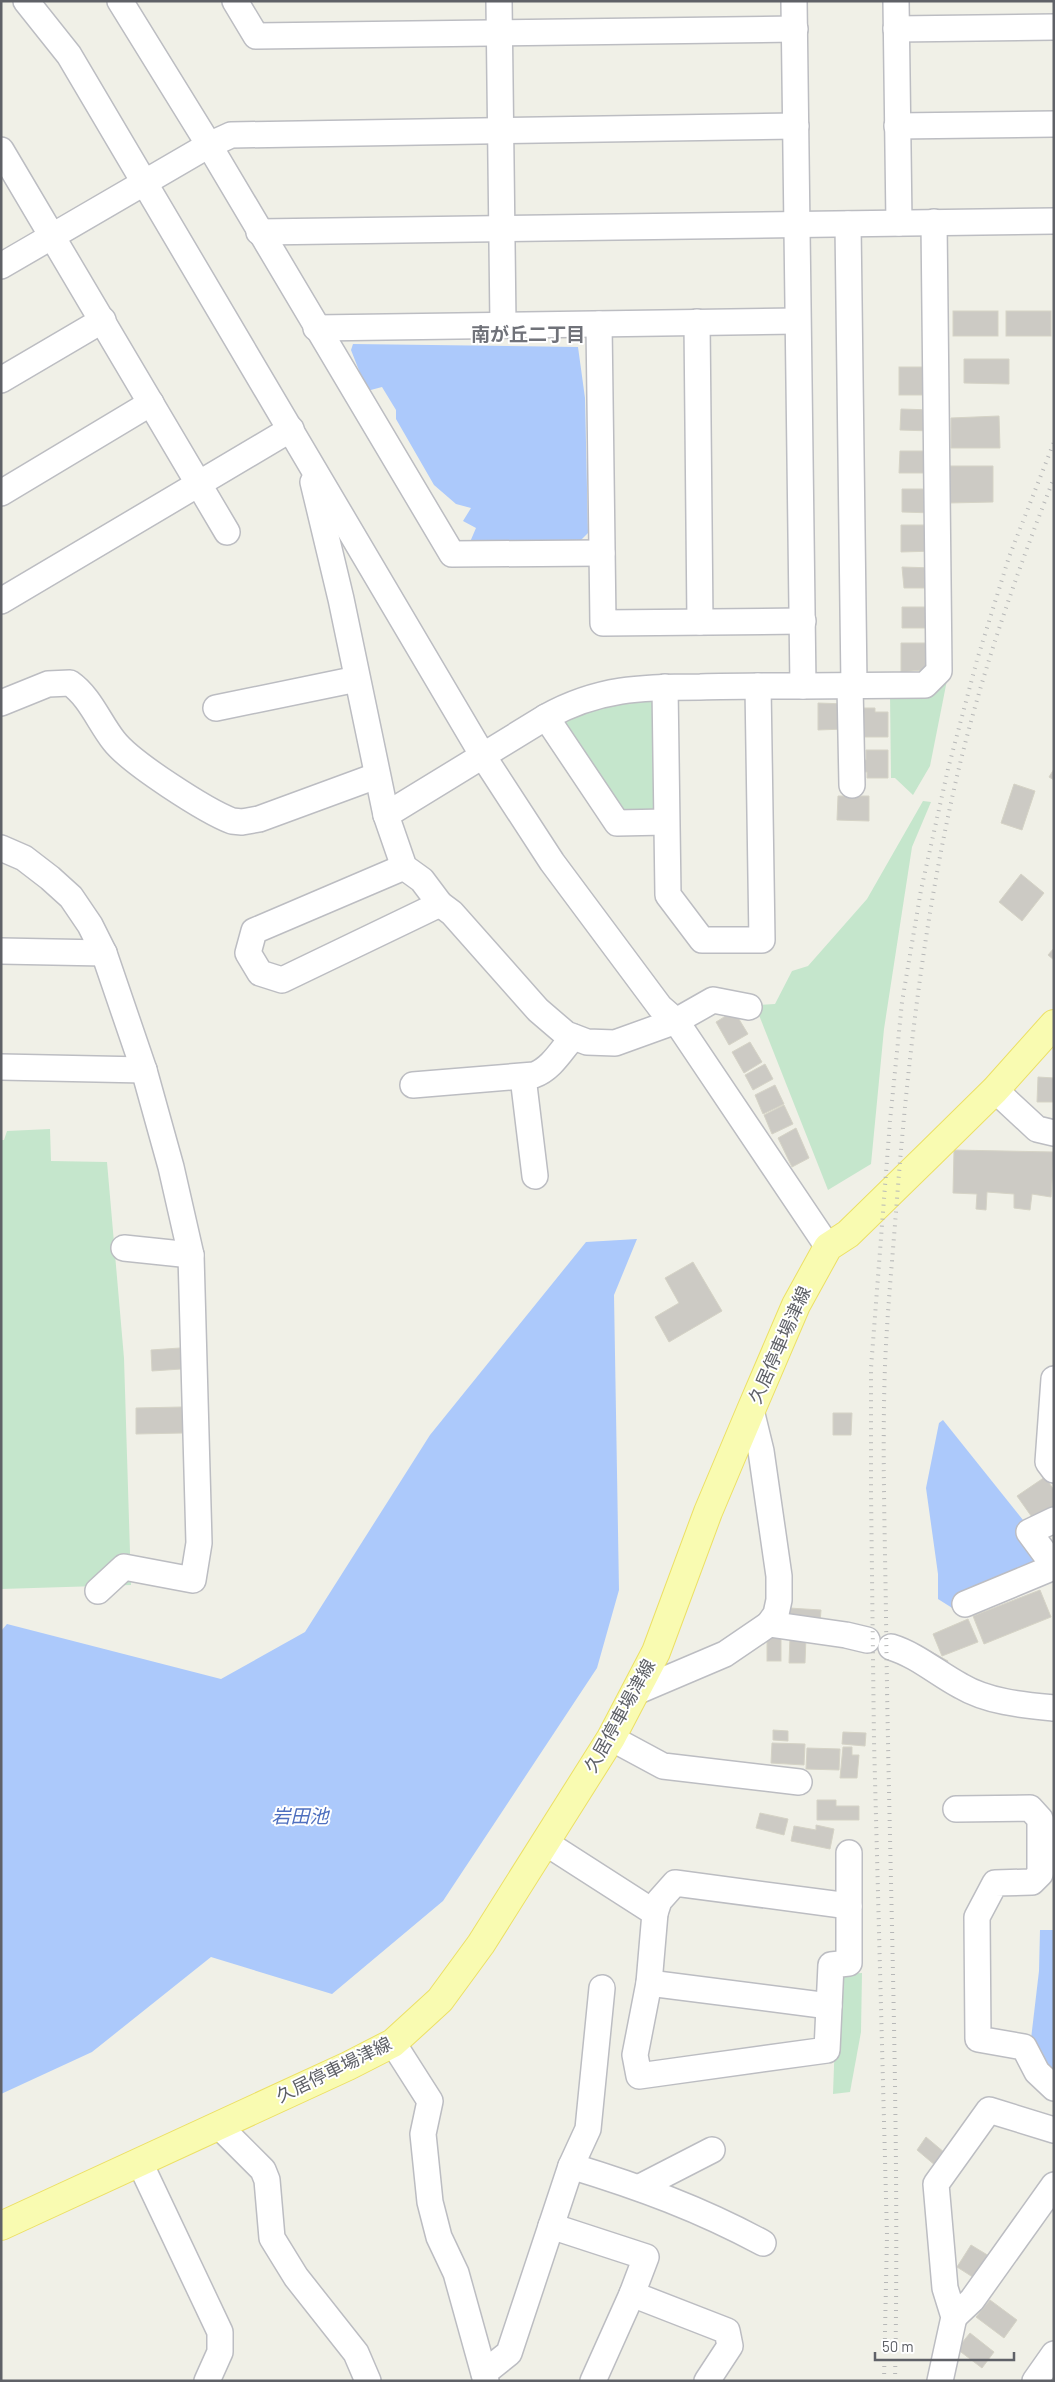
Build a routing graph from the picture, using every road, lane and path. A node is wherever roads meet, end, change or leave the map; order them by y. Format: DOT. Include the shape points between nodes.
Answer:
graph roads {
  1 [pos="26,1"];
  2 [pos="120,1"];
  3 [pos="235,1"];
  4 [pos="499,1"];
  5 [pos="794,1"];
  6 [pos="896,1"];
  7 [pos="1054,27"];
  8 [pos="794,29"];
  9 [pos="896,29"];
  10 [pos="500,34"];
  11 [pos="1054,124"];
  12 [pos="796,126"];
  13 [pos="898,126"];
  14 [pos="500,132"];
  15 [pos="209,145"];
  16 [pos="2,154"];
  17 [pos="144,183"];
  18 [pos="1054,221"];
  19 [pos="934,222"];
  20 [pos="899,223"];
  21 [pos="848,224"];
  22 [pos="796,225"];
  23 [pos="502,228"];
  24 [pos="259,232"];
  25 [pos="53,236"];
  26 [pos="1,266"];
  27 [pos="102,320"];
  28 [pos="797,321"];
  29 [pos="697,322"];
  30 [pos="503,324"];
  31 [pos="599,324"];
  32 [pos="316,328"];
  33 [pos="1,380"];
  34 [pos="151,403"];
  35 [pos="291,429"];
  36 [pos="307,458"];
  37 [pos="199,484"];
  38 [pos="1,493"];
  39 [pos="227,532"];
  40 [pos="602,553"];
  41 [pos="369,560"];
  42 [pos="342,599"];
  43 [pos="1,601"];
  44 [pos="803,621"];
  45 [pos="700,622"];
  46 [pos="357,679"];
  47 [pos="758,686"];
  48 [pos="804,686"];
  49 [pos="852,686"];
  50 [pos="665,687"];
  51 [pos="1,703"];
  52 [pos="216,708"];
  53 [pos="546,717"];
  54 [pos="483,756"];
  55 [pos="376,776"];
  56 [pos="852,785"];
  57 [pos="386,815"];
  58 [pos="666,822"];
  59 [pos="1,848"];
  60 [pos="404,867"];
  61 [pos="440,904"];
  62 [pos="1,951"];
  63 [pos="104,953"];
  64 [pos="749,1007"];
  65 [pos="676,1021"];
  66 [pos="1054,1024"];
  67 [pos="573,1037"];
  68 [pos="1,1068"];
  69 [pos="144,1070"];
  70 [pos="523,1077"];
  71 [pos="413,1085"];
  72 [pos="995,1090"];
  73 [pos="1054,1133"];
  74 [pos="535,1176"];
  75 [pos="124,1248"];
  76 [pos="828,1248"];
  77 [pos="191,1255"];
  78 [pos="1054,1379"];
  79 [pos="751,1410"];
  80 [pos="1054,1470"];
  81 [pos="1054,1520"];
  82 [pos="1054,1567"];
  83 [pos="98,1591"];
  84 [pos="965,1604"];
  85 [pos="769,1624"];
  86 [pos="867,1640"];
  87 [pos="891,1647"];
  88 [pos="638,1691"];
  89 [pos="1054,1708"];
  90 [pos="611,1738"];
  91 [pos="799,1782"];
  92 [pos="956,1809"];
  93 [pos="1047,1833"];
  94 [pos="546,1843"];
  95 [pos="849,1853"];
  96 [pos="849,1906"];
  97 [pos="655,1913"];
  98 [pos="649,1983"];
  99 [pos="602,1988"];
  100 [pos="829,2006"];
  101 [pos="393,2043"];
  102 [pos="1054,2088"];
  103 [pos="218,2126"];
  104 [pos="1054,2130"];
  105 [pos="712,2150"];
  106 [pos="140,2163"];
  107 [pos="571,2166"];
  108 [pos="1054,2185"];
  109 [pos="640,2187"];
  110 [pos="1,2226"];
  111 [pos="551,2226"];
  112 [pos="764,2243"];
  113 [pos="632,2294"];
  114 [pos="954,2317"];
  115 [pos="1054,2354"];
  116 [pos="485,2377"];
  117 [pos="207,2381"];
  118 [pos="368,2381"];
  119 [pos="594,2381"];
  120 [pos="707,2381"];
  121 [pos="940,2381"];
  122 [pos="1035,2381"];
  1 -- 17 [label="street" via="69,55"];
  2 -- 15 [label="street"];
  3 -- 10 [label="street" via="256,36"];
  4 -- 10 [label="street"];
  5 -- 8 [label="street"];
  6 -- 9 [label="street"];
  7 -- 9 [label="street"];
  8 -- 10 [label="street"];
  8 -- 12 [label="street"];
  9 -- 13 [label="street"];
  10 -- 14 [label="street"];
  11 -- 13 [label="street"];
  12 -- 14 [label="street"];
  12 -- 22 [label="street"];
  13 -- 20 [label="street"];
  14 -- 15 [label="street" via="231,135"];
  14 -- 23 [label="street"];
  15 -- 17 [label="street"];
  15 -- 24 [label="street"];
  16 -- 25 [label="street"];
  17 -- 25 [label="street"];
  17 -- 35 [label="street"];
  18 -- 19 [label="street"];
  19 -- 20 [label="street"];
  19 -- 49 [label="street" via="938,671 925,686"];
  20 -- 21 [label="street"];
  21 -- 22 [label="street"];
  21 -- 49 [label="street"];
  22 -- 23 [label="street"];
  22 -- 28 [label="street"];
  23 -- 24 [label="street"];
  23 -- 30 [label="street"];
  24 -- 32 [label="street"];
  25 -- 26 [label="street"];
  25 -- 27 [label="street"];
  27 -- 33 [label="street"];
  27 -- 34 [label="street"];
  28 -- 29 [label="street"];
  28 -- 44 [label="street"];
  29 -- 31 [label="street"];
  29 -- 45 [label="street"];
  30 -- 31 [label="street"];
  30 -- 32 [label="street"];
  31 -- 40 [label="street"];
  32 -- 40 [label="street" via="452,554"];
  34 -- 37 [label="street"];
  34 -- 38 [label="street"];
  35 -- 36 [label="street"];
  35 -- 37 [label="street"];
  36 -- 41 [label="street"];
  36 -- 42 [label="street"];
  37 -- 39 [label="street"];
  37 -- 43 [label="street"];
  40 -- 45 [label="street" via="603,623"];
  41 -- 42 [label="street" via="347,573"];
  41 -- 54 [label="street"];
  42 -- 46 [label="street"];
  44 -- 45 [label="street"];
  44 -- 48 [label="street"];
  46 -- 52 [label="street"];
  46 -- 55 [label="street"];
  47 -- 48 [label="street"];
  47 -- 50 [label="street"];
  47 -- 58 [label="street" via="762,940 702,940 668,895"];
  48 -- 49 [label="street"];
  49 -- 56 [label="street"];
  50 -- 53 [label="street" via="605,692 570,703"];
  50 -- 58 [label="street"];
  51 -- 55 [label="street" via="48,684 70,683 83,694 114,742 134,761 232,821 259,819"];
  53 -- 54 [label="street"];
  53 -- 58 [label="street" via="617,823"];
  54 -- 57 [label="street"];
  54 -- 65 [label="street" via="552,862 660,1007"];
  55 -- 57 [label="street"];
  57 -- 60 [label="street"];
  59 -- 63 [label="street" via="24,858 71,898"];
  60 -- 61 [label="street" via="422,880"];
  60 -- 61 [label="street" via="254,931 248,953 260,973 282,980"];
  61 -- 67 [label="street" via="452,913 538,1010"];
  62 -- 63 [label="street"];
  63 -- 69 [label="street"];
  64 -- 65 [label="street" via="713,1000"];
  65 -- 67 [label="street" via="615,1043 587,1042"];
  65 -- 76 [label="street"];
  66 -- 72 [label="main road, 久居停車場津線"];
  67 -- 70 [label="street" via="543,1072"];
  68 -- 69 [label="street"];
  69 -- 77 [label="street"];
  70 -- 71 [label="street"];
  70 -- 74 [label="street"];
  72 -- 73 [label="street" via="1037,1129"];
  72 -- 76 [label="main road, 久居停車場津線" via="848,1234"];
  75 -- 77 [label="street"];
  76 -- 79 [label="main road, 久居停車場津線" via="796,1305"];
  77 -- 83 [label="street" via="199,1543 194,1580 124,1567"];
  78 -- 80 [label="street" via="1048,1462"];
  79 -- 85 [label="street" via="761,1451 779,1576 779,1600 776,1614"];
  79 -- 88 [label="main road, 久居停車場津線"];
  81 -- 82 [label="street" via="1029,1532"];
  82 -- 84 [label="street"];
  85 -- 86 [label="street"];
  85 -- 88 [label="street" via="725,1654"];
  87 -- 89 [label="street" via="983,1697"];
  88 -- 90 [label="main road, 久居停車場津線"];
  90 -- 91 [label="street" via="663,1766"];
  90 -- 94 [label="main road, 久居停車場津線"];
  92 -- 93 [label="street" via="1030,1808 1040,1818"];
  93 -- 102 [label="street" via="1040,1874 1032,1882 995,1883 977,1917 978,2039 1024,2047 1037,2072"];
  94 -- 97 [label="street"];
  94 -- 101 [label="main road, 久居停車場津線" via="481,1944 440,2000"];
  95 -- 96 [label="street"];
  96 -- 97 [label="street" via="675,1883 659,1901"];
  96 -- 100 [label="street" via="849,1963 831,1964"];
  97 -- 98 [label="street"];
  98 -- 100 [label="street"];
  98 -- 100 [label="street" via="635,2055 639,2076 827,2050"];
  99 -- 107 [label="street" via="588,2129"];
  101 -- 103 [label="main road, 久居停車場津線"];
  101 -- 116 [label="street" via="430,2101 423,2134 430,2202 439,2237 456,2273"];
  103 -- 106 [label="main road, 久居停車場津線"];
  103 -- 118 [label="street" via="262,2170 267,2180 272,2238 296,2277 356,2353"];
  104 -- 114 [label="street" via="989,2110 936,2184 945,2288"];
  105 -- 109 [label="street"];
  106 -- 110 [label="main road, 久居停車場津線"];
  106 -- 117 [label="street" via="220,2332 220,2352"];
  107 -- 109 [label="street"];
  107 -- 111 [label="street"];
  108 -- 114 [label="street" via="972,2300"];
  109 -- 112 [label="street" via="716,2218"];
  111 -- 113 [label="street" via="646,2257"];
  111 -- 116 [label="street" via="509,2353"];
  113 -- 119 [label="street"];
  113 -- 120 [label="street" via="727,2331 730,2346"];
  114 -- 121 [label="street"];
  115 -- 122 [label="street"];
}
